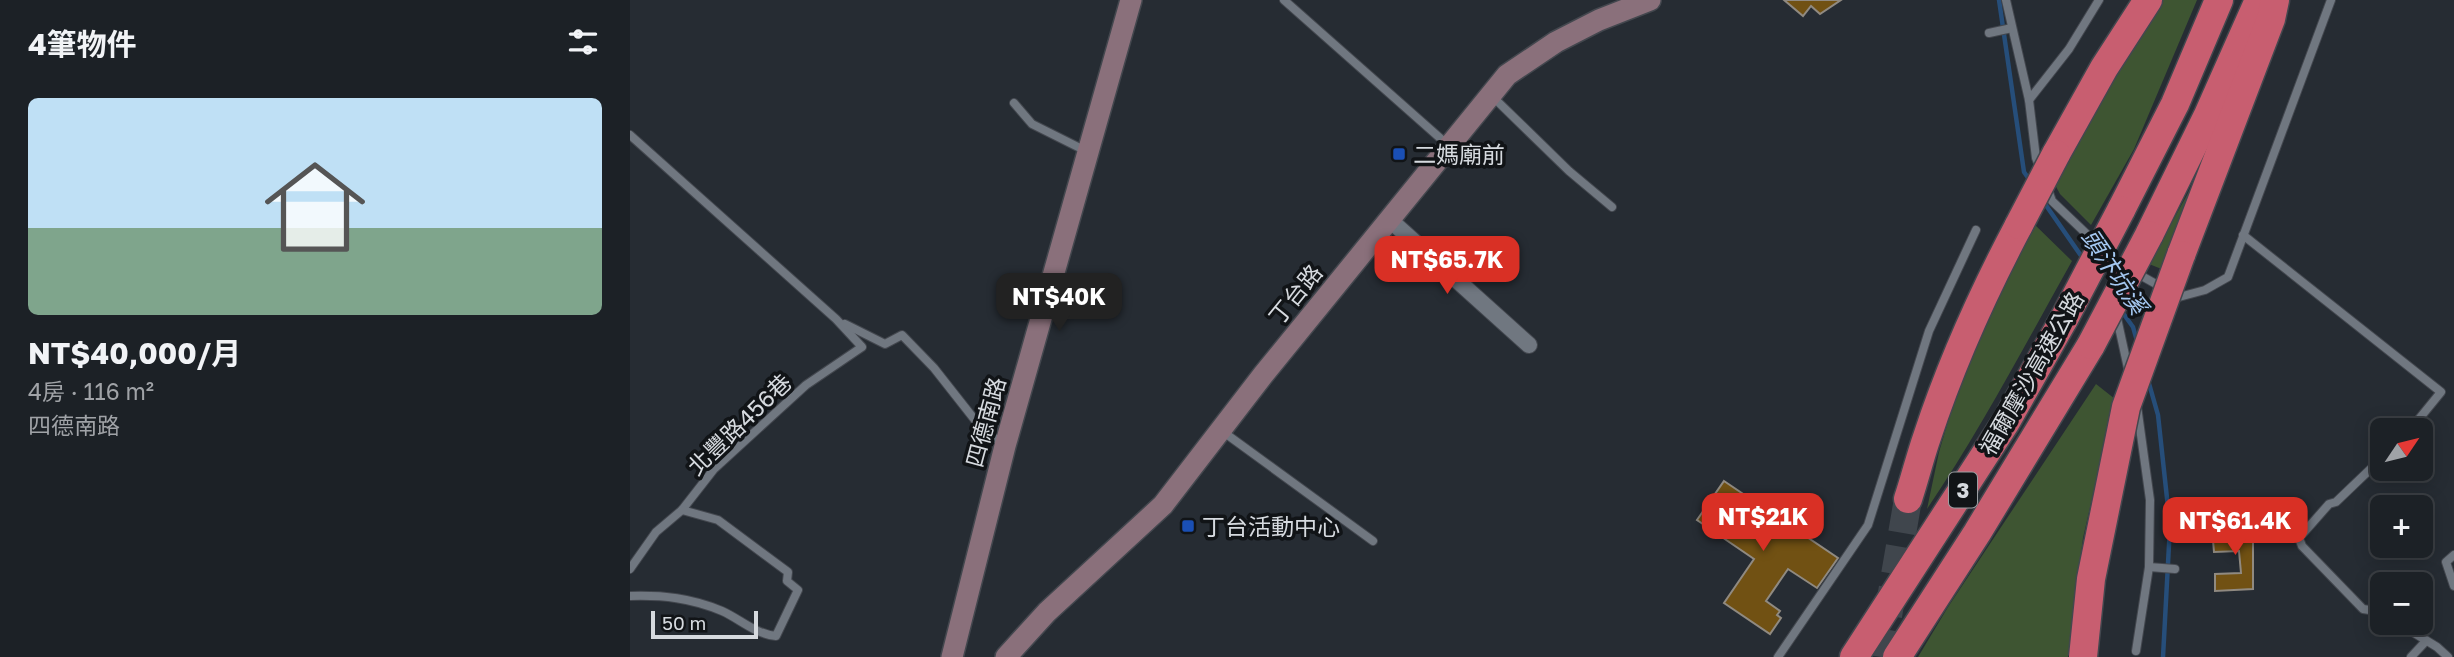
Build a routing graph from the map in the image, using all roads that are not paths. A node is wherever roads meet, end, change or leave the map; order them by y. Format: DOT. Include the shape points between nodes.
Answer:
graph roads {
  1 [pos="1131,0"];
  2 [pos="1284,0"];
  3 [pos="1650,0"];
  4 [pos="2006,0"];
  5 [pos="2099,0"];
  6 [pos="2148,0"];
  7 [pos="2219,0"];
  8 [pos="2259,0"];
  9 [pos="2275,0"];
  10 [pos="2331,0"];
  11 [pos="2012,28"];
  12 [pos="1989,33"];
  13 [pos="1490,95"];
  14 [pos="2029,100"];
  15 [pos="1014,103"];
  16 [pos="630,135"];
  17 [pos="1449,146"];
  18 [pos="1088,152"];
  19 [pos="1612,207"];
  20 [pos="1390,220"];
  21 [pos="1976,230"];
  22 [pos="2243,236"];
  23 [pos="2138,274"];
  24 [pos="836,319"];
  25 [pos="1529,345"];
  26 [pos="2420,418"];
  27 [pos="1222,431"];
  28 [pos="1005,446"];
  29 [pos="2370,469"];
  30 [pos="1908,499"];
  31 [pos="682,510"];
  32 [pos="1373,541"];
  33 [pos="2454,555"];
  34 [pos="2149,566"];
  35 [pos="630,569"];
  36 [pos="2175,569"];
  37 [pos="2091,579"];
  38 [pos="2454,586"];
  39 [pos="630,596"];
  40 [pos="2370,610"];
  41 [pos="2415,635"];
  42 [pos="2425,642"];
  43 [pos="2136,651"];
  44 [pos="952,657"];
  45 [pos="1006,657"];
  46 [pos="1778,657"];
  47 [pos="1854,657"];
  48 [pos="1897,657"];
  49 [pos="2082,657"];
  50 [pos="2094,657"];
  51 [pos="2411,657"];
  52 [pos="2448,657"];
  1 -- 18 [label="street, 四德南路"];
  2 -- 17 [label="lane"];
  3 -- 13 [label="street, 丁台路" via="1556,42 1507,75"];
  4 -- 11 [label="lane"];
  5 -- 14 [label="lane" via="2069,49"];
  6 -- 30 [label="highway, bridge" via="2104,68 1992,275 1926,438"];
  7 -- 47 [label="highway, 福爾摩沙高速公路 / 3, bridge" via="2175,104 2064,318 2006,422"];
  8 -- 48 [label="highway, 福爾摩沙高速公路 / 3, bridge" via="2208,115 2091,345"];
  9 -- 37 [label="highway, bridge" via="2126,407"];
  10 -- 22 [label="lane"];
  11 -- 12 [label="lane"];
  11 -- 14 [label="lane"];
  13 -- 17 [label="street, 丁台路"];
  13 -- 19 [label="lane"];
  14 -- 23 [label="lane" via="2036,158 2052,201 2115,261"];
  15 -- 18 [label="lane" via="1032,124"];
  16 -- 24 [label="lane, 北豐路456巷"];
  17 -- 20 [label="street, 丁台路"];
  18 -- 28 [label="street, 四德南路"];
  20 -- 25 [label="street"];
  20 -- 27 [label="street, 丁台路"];
  21 -- 46 [label="lane" via="1929,331 1868,525"];
  22 -- 23 [label="lane" via="2228,277 2205,290 2179,297"];
  22 -- 26 [label="lane" via="2441,392"];
  23 -- 34 [label="lane" via="2116,320 2138,411 2150,500"];
  24 -- 28 [label="lane, 北豐路456巷" via="878,343 902,335 982,429"];
  24 -- 31 [label="lane, 北豐路456巷" via="862,347 766,419 714,469"];
  27 -- 32 [label="lane"];
  27 -- 45 [label="street, 丁台路" via="1163,505 1047,612"];
  28 -- 44 [label="street, 四德南路"];
  29 -- 40 [label="lane" via="2329,504 2299,538 2363,609"];
  31 -- 35 [label="lane, 北豐路456巷" via="656,532"];
  31 -- 39 [label="lane" via="718,520 789,572 788,582 798,590 776,636 763,635 723,611 684,598"];
  33 -- 38 [label="lane" via="2446,562"];
  34 -- 36 [label="lane"];
  34 -- 43 [label="lane"];
  37 -- 49 [label="highway, bridge"];
  37 -- 50 [label="highway, bridge"];
  41 -- 42 [label="lane"];
  42 -- 51 [label="lane"];
  42 -- 52 [label="lane"];
}
